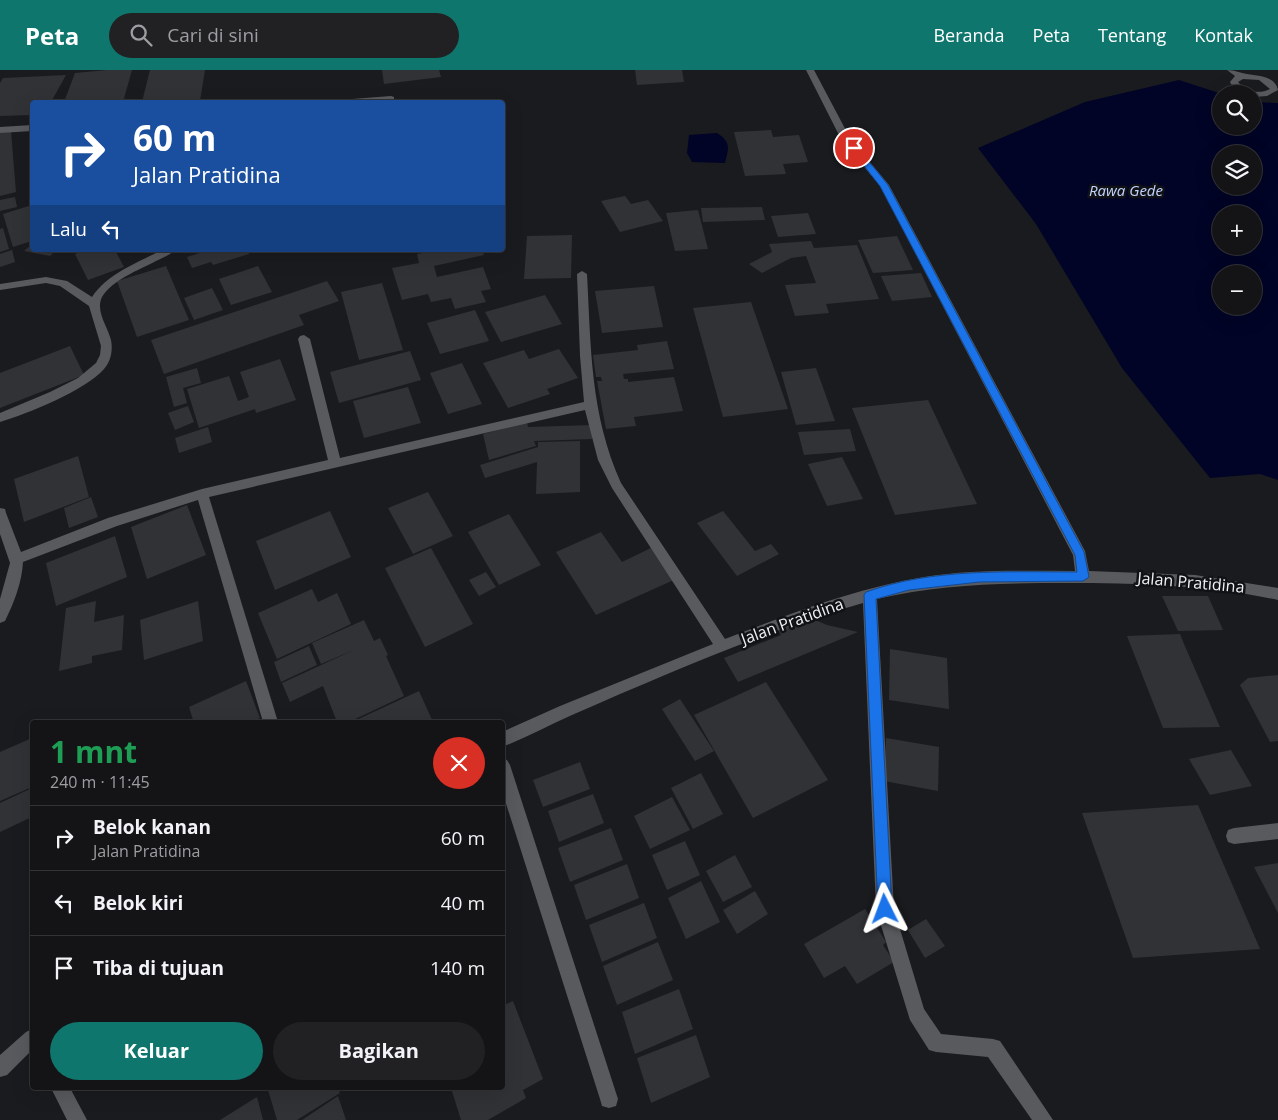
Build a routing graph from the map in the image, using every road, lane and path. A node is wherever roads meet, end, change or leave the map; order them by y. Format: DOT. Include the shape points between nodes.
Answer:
graph roads {
  1 [pos="810,70"];
  2 [pos="1231,70"];
  3 [pos="1242,76"];
  4 [pos="391,99"];
  5 [pos="378,100"];
  6 [pos="30,128"];
  7 [pos="0,130"];
  8 [pos="166,252"];
  9 [pos="582,274"];
  10 [pos="0,287"];
  11 [pos="93,303"];
  12 [pos="304,339"];
  13 [pos="589,405"];
  14 [pos="0,418"];
  15 [pos="335,464"];
  16 [pos="202,494"];
  17 [pos="0,512"];
  18 [pos="17,559"];
  19 [pos="14,577"];
  20 [pos="1083,577"];
  21 [pos="0,580"];
  22 [pos="1278,594"];
  23 [pos="870,595"];
  24 [pos="0,618"];
  25 [pos="722,646"];
  26 [pos="270,720"];
  27 [pos="505,738"];
  28 [pos="505,774"];
  29 [pos="1278,831"];
  30 [pos="1234,836"];
  31 [pos="30,1040"];
  32 [pos="0,1068"];
  33 [pos="61,1090"];
  34 [pos="609,1099"];
  35 [pos="76,1120"];
  36 [pos="1043,1120"];
  1 -- 20 [label="street" via="846,139 884,185 1080,555"];
  2 -- 3 [label="street"];
  4 -- 5 [label="street"];
  6 -- 7 [label="street"];
  8 -- 11 [label="street" via="113,281"];
  9 -- 13 [label="street"];
  10 -- 11 [label="street" via="46,280 63,283"];
  11 -- 14 [label="street" via="107,344 100,366 78,383"];
  12 -- 15 [label="street"];
  13 -- 15 [label="street"];
  13 -- 25 [label="street" via="604,462 616,485"];
  15 -- 16 [label="street"];
  16 -- 18 [label="street" via="113,522"];
  16 -- 26 [label="street"];
  17 -- 18 [label="street"];
  18 -- 19 [label="street"];
  19 -- 21 [label="street"];
  19 -- 24 [label="street"];
  20 -- 22 [label="street, Jalan Pratidina" via="1206,581"];
  20 -- 23 [label="street, Jalan Pratidina" via="979,577 909,586"];
  23 -- 25 [label="street, Jalan Pratidina"];
  23 -- 36 [label="street" via="885,909 916,1014 936,1043 993,1048"];
  25 -- 27 [label="street, Jalan Pratidina" via="544,719"];
  28 -- 34 [label="street"];
  29 -- 30 [label="street"];
  31 -- 32 [label="street"];
  33 -- 35 [label="street"];
}
